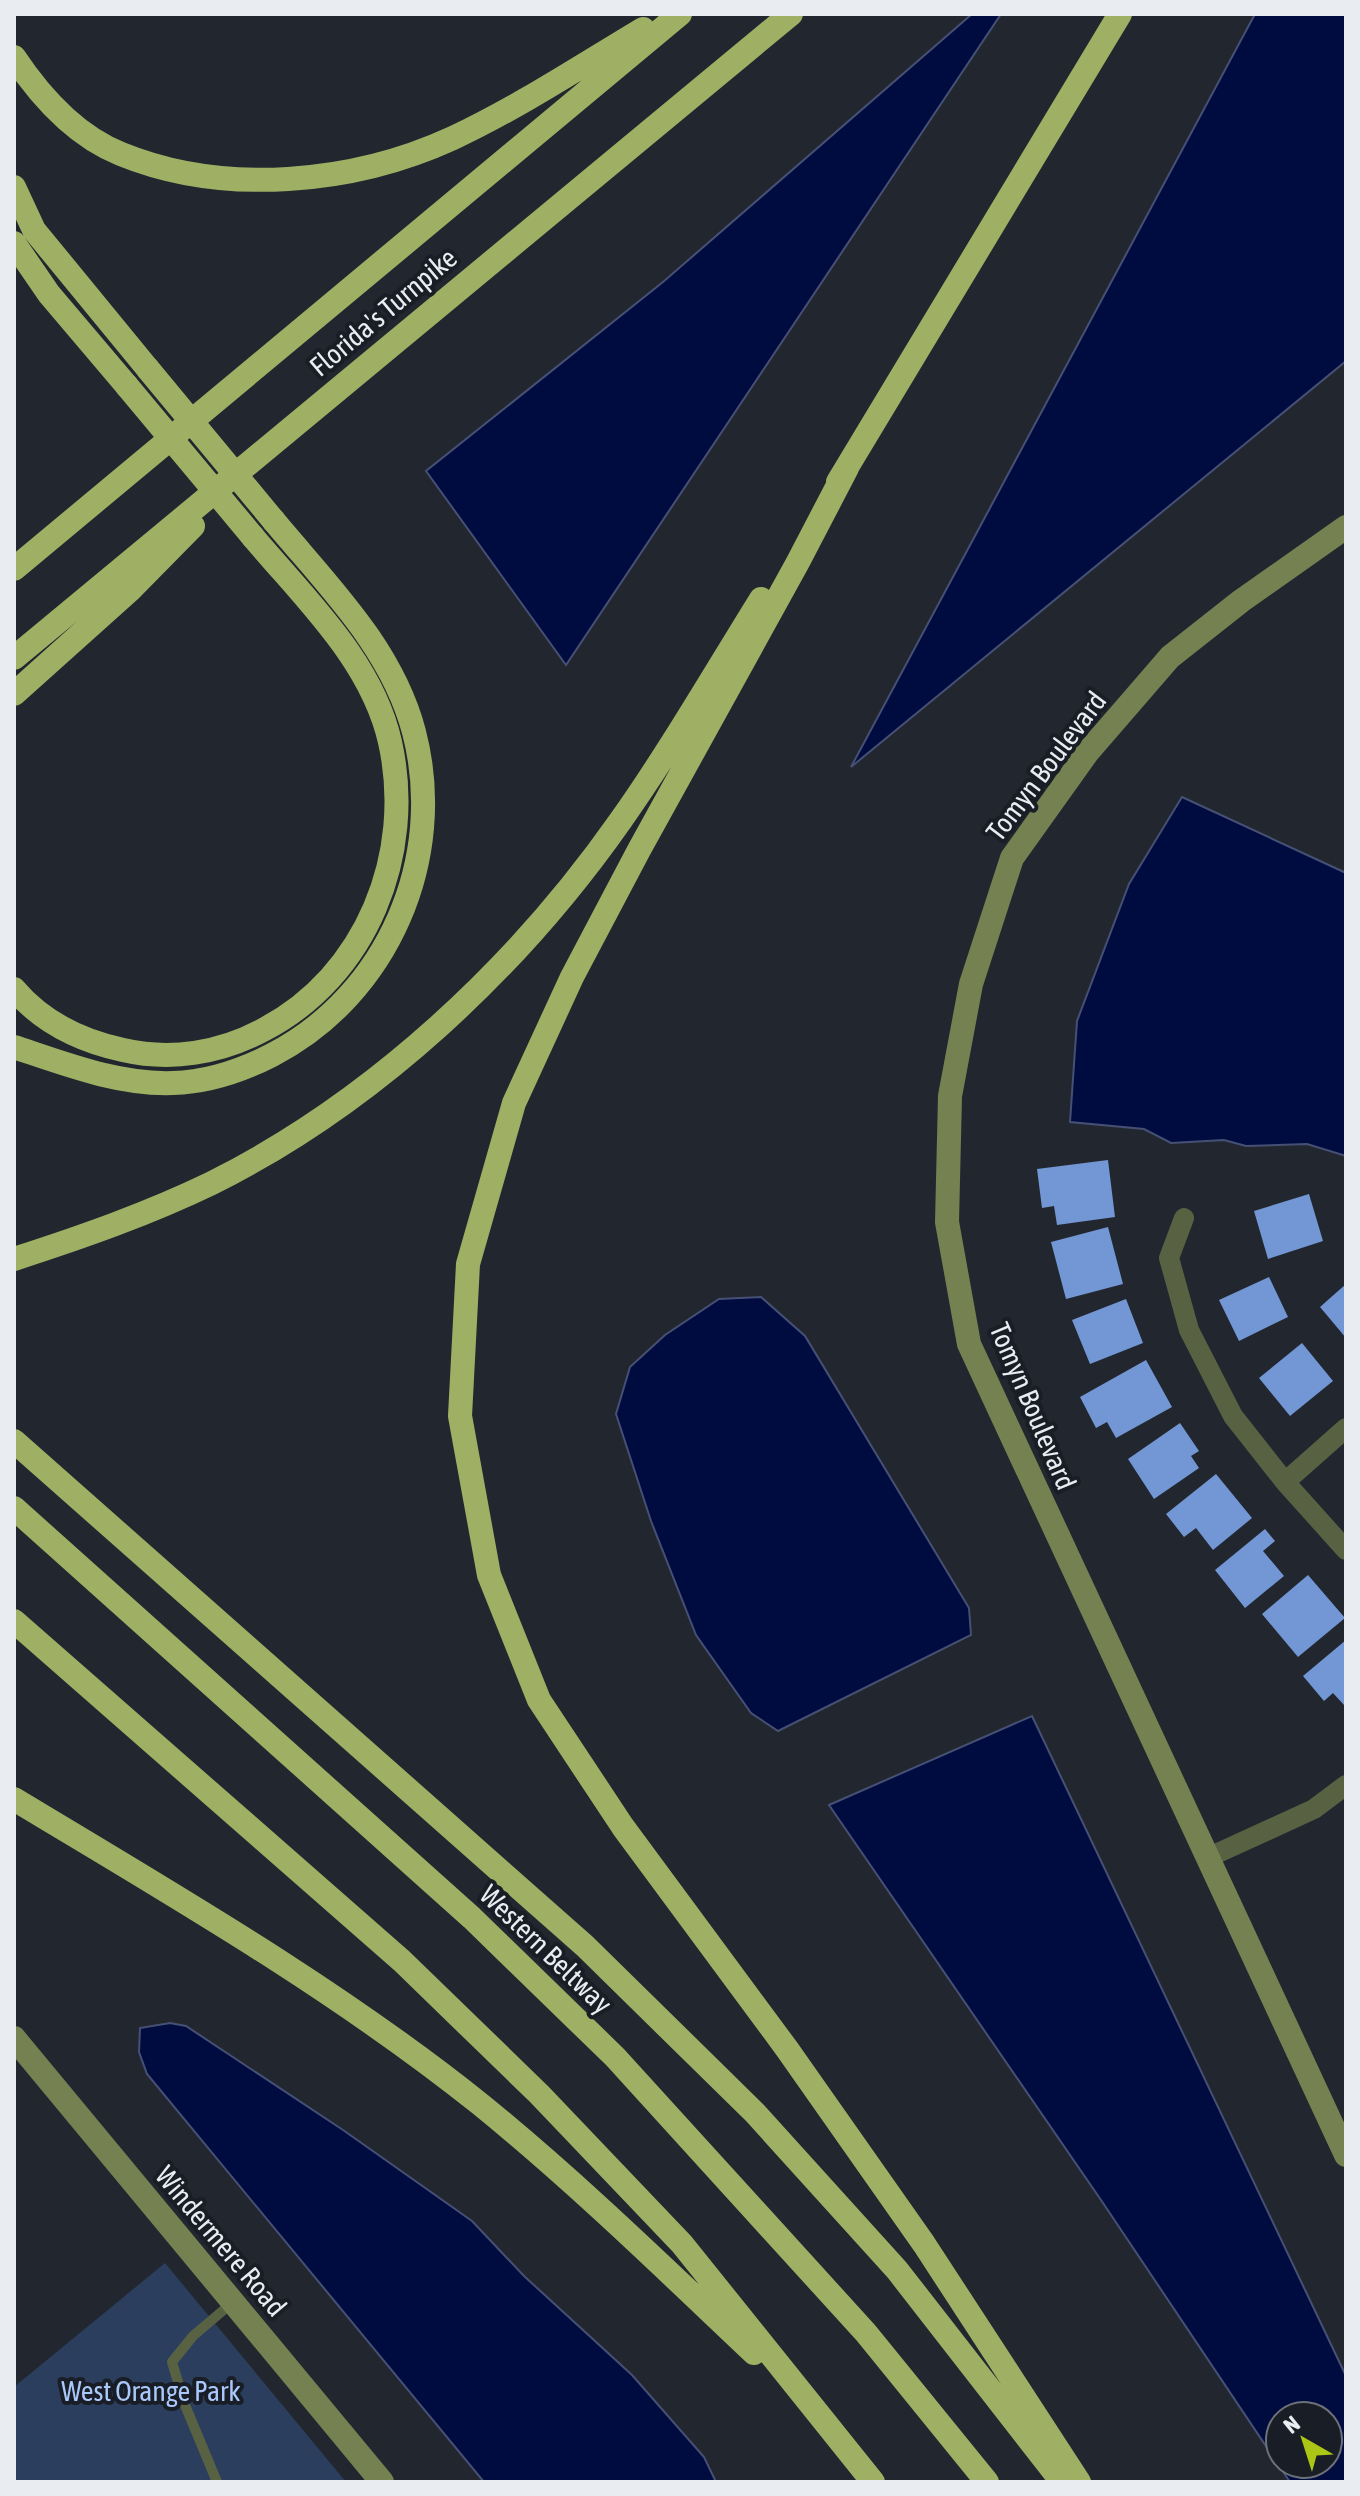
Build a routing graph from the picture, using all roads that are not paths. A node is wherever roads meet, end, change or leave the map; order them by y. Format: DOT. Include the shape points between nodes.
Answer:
graph roads {
  1 [pos="669,14"];
  2 [pos="680,14"];
  3 [pos="791,14"];
  4 [pos="1120,14"];
  5 [pos="14,57"];
  6 [pos="14,187"];
  7 [pos="14,243"];
  8 [pos="296,423"];
  9 [pos="847,468"];
  10 [pos="1346,527"];
  11 [pos="14,569"];
  12 [pos="14,658"];
  13 [pos="14,694"];
  14 [pos="14,989"];
  15 [pos="14,1047"];
  16 [pos="1184,1218"];
  17 [pos="14,1259"];
  18 [pos="1346,1428"];
  19 [pos="14,1441"];
  20 [pos="1285,1482"];
  21 [pos="14,1508"];
  22 [pos="1346,1550"];
  23 [pos="14,1621"];
  24 [pos="1346,1785"];
  25 [pos="14,1799"];
  26 [pos="1207,1858"];
  27 [pos="14,2038"];
  28 [pos="1346,2155"];
  29 [pos="233,2302"];
  30 [pos="822,2418"];
  31 [pos="217,2482"];
  32 [pos="382,2482"];
  33 [pos="873,2482"];
  34 [pos="987,2482"];
  35 [pos="1062,2482"];
  36 [pos="1079,2482"];
  1 -- 5 [label="highway" via="451,138 384,163 317,176 246,179 179,172 119,153 70,123 35,89"];
  2 -- 11 [label="highway, Florida's Turnpike"];
  3 -- 8 [label="highway, Florida's Turnpike"];
  4 -- 9 [label="highway"];
  6 -- 15 [label="highway, bridge" via="34,230 379,650 414,733 424,797 411,890 390,940 362,984 294,1044 221,1077 173,1083 87,1071"];
  7 -- 14 [label="highway, bridge" via="49,294 357,663 390,740 397,793 395,844 387,877 370,923 343,966 280,1022 239,1043 198,1053 147,1055 97,1044 56,1025"];
  8 -- 12 [label="highway, Florida's Turnpike"];
  8 -- 13 [label="highway" via="130,590"];
  9 -- 17 [label="highway" via="621,820 481,987 391,1067 318,1120 213,1182 103,1231"];
  9 -- 36 [label="highway" via="572,977 514,1103 468,1264 460,1416 489,1575 539,1700 623,1827 924,2244"];
  10 -- 26 [label="street, Tomyn Boulevard" via="1170,657 1087,753 1012,858 971,984 950,1096 947,1222 969,1344"];
  16 -- 20 [label="street" via="1169,1258 1189,1330 1233,1416"];
  18 -- 20 [label="street"];
  19 -- 35 [label="highway" via="585,1946 755,2113 897,2270"];
  20 -- 22 [label="street"];
  21 -- 34 [label="highway, Western Beltway" via="472,1918 615,2057 866,2333"];
  23 -- 30 [label="highway" via="402,1961 539,2094 682,2244"];
  24 -- 26 [label="street" via="1314,1809"];
  25 -- 30 [label="highway" via="264,1950 478,2103 584,2191"];
  26 -- 28 [label="street, Tomyn Boulevard"];
  27 -- 29 [label="street, Windermere Road"];
  29 -- 31 [label="lane" via="172,2362"];
  29 -- 32 [label="street, Windermere Road"];
  30 -- 33 [label="highway"];
}
